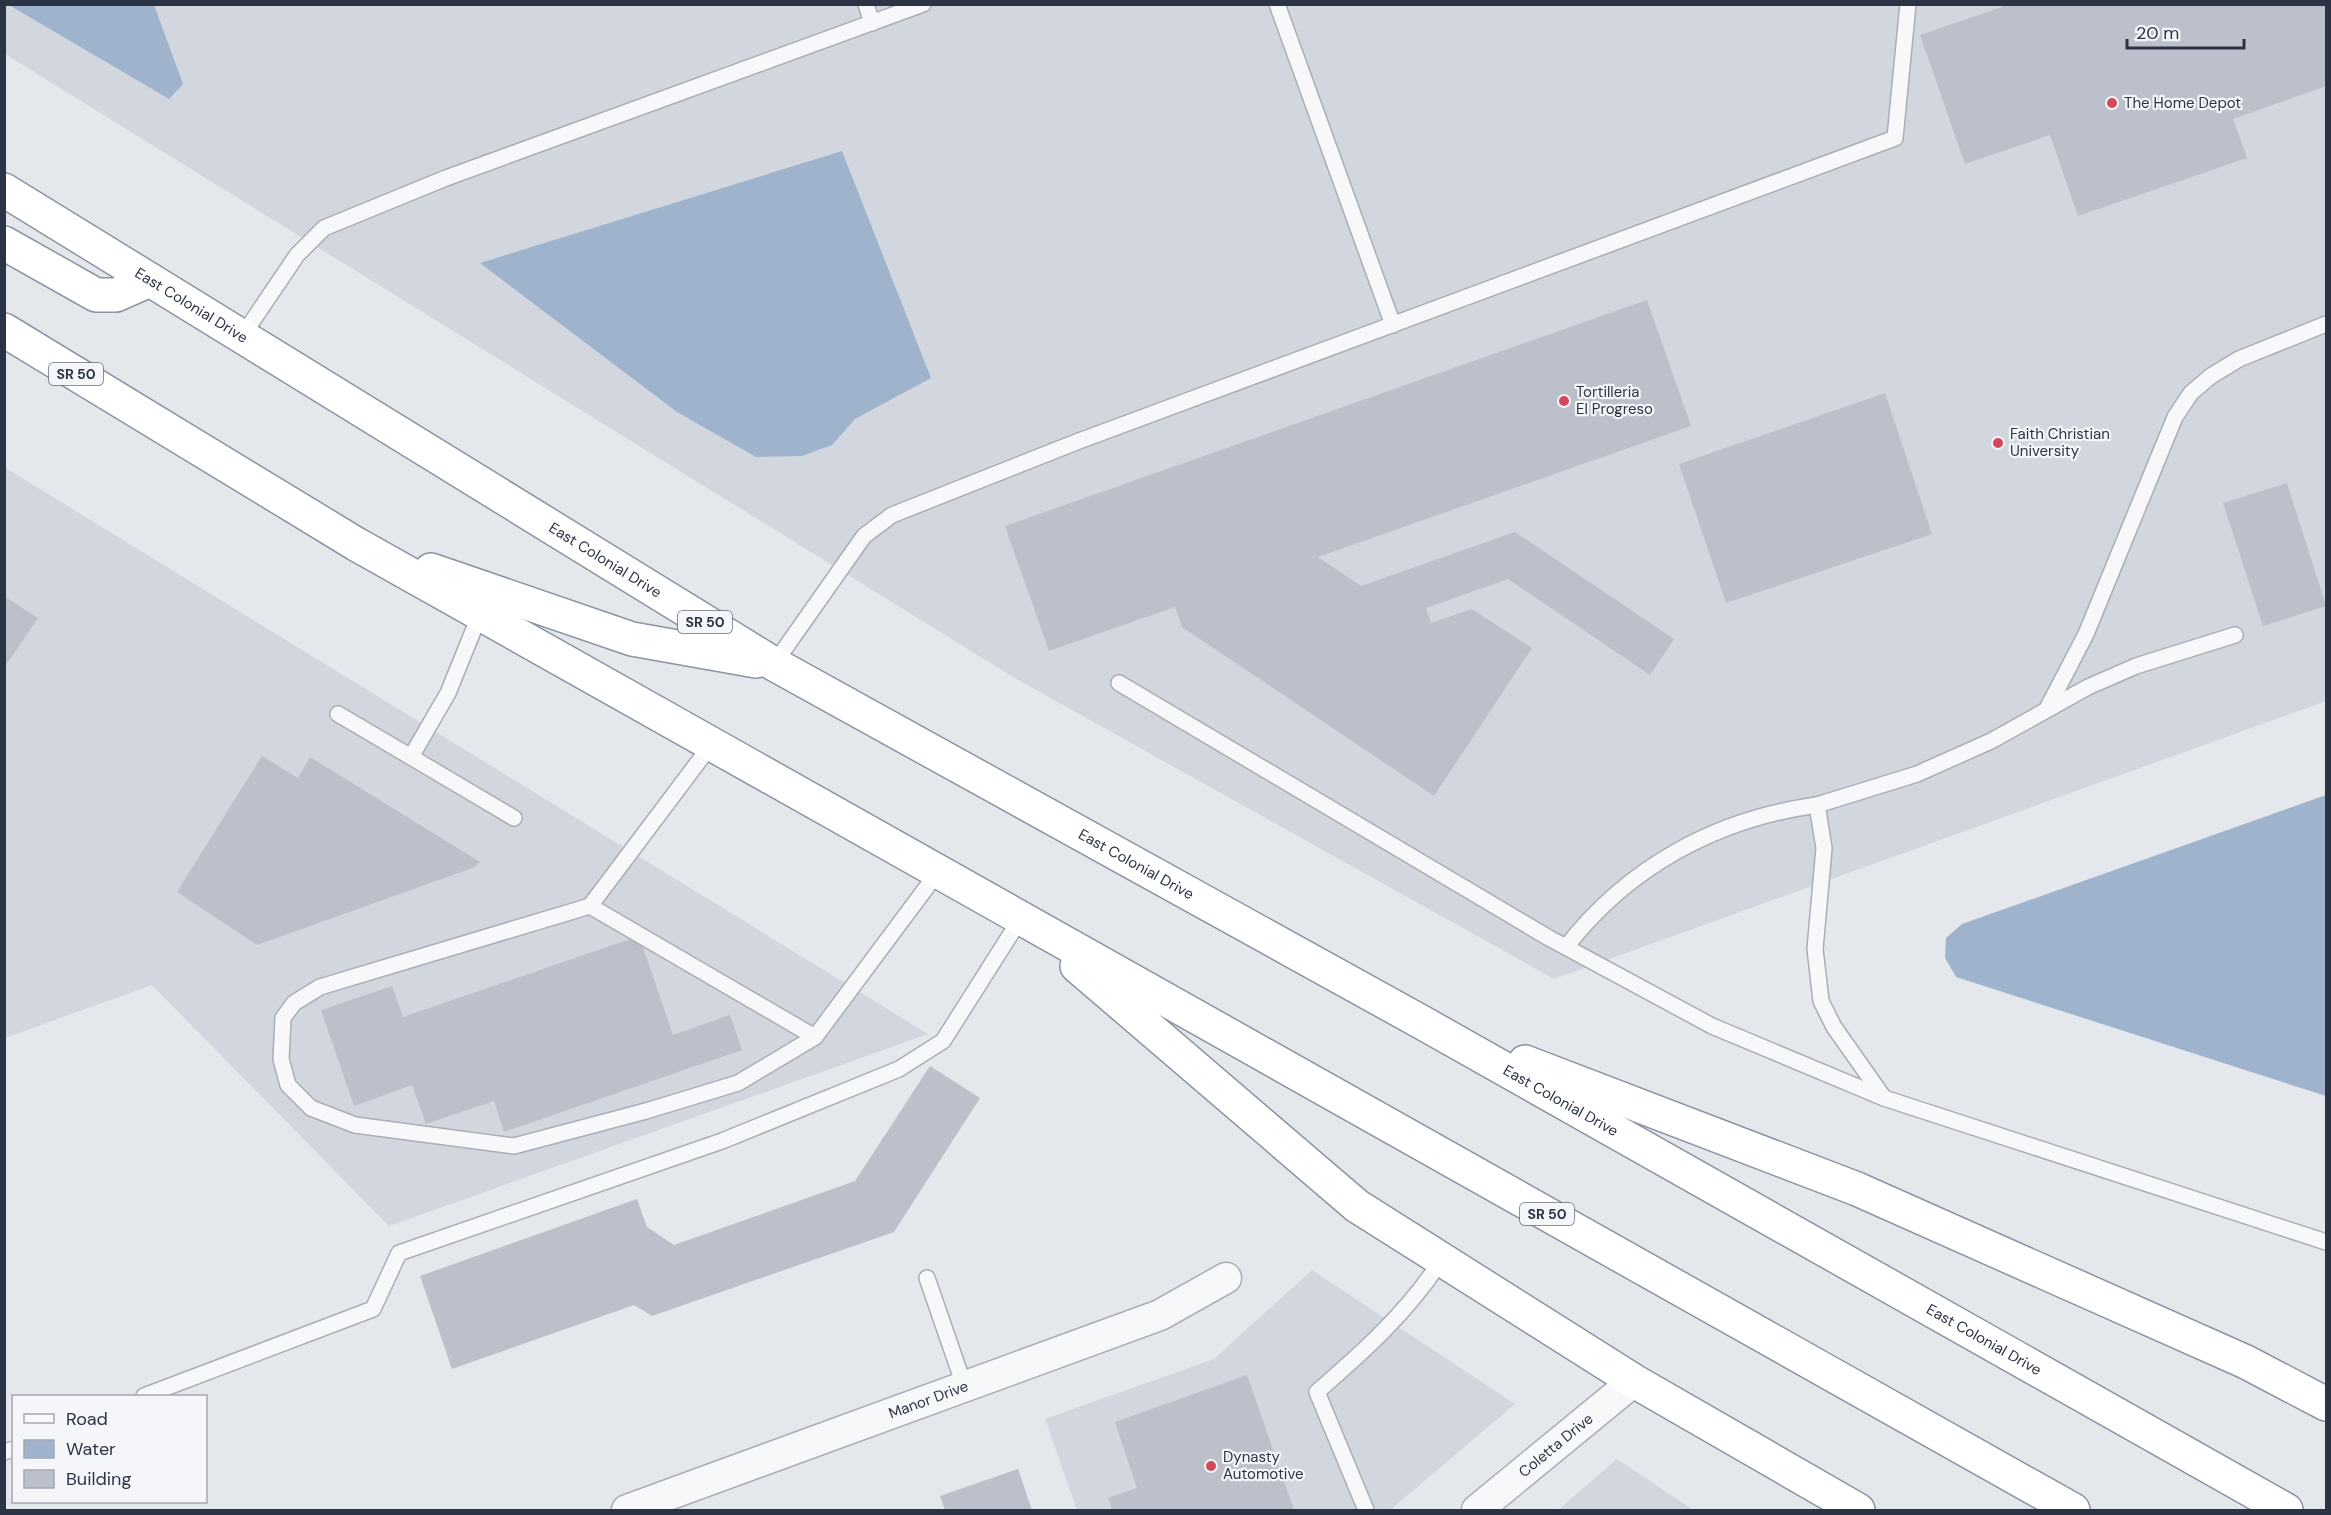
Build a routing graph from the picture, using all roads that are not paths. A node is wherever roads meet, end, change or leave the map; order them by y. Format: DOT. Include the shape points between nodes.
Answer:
graph roads {
  1 [pos="866,4"];
  2 [pos="923,4"];
  3 [pos="1277,4"];
  4 [pos="1908,4"];
  5 [pos="872,23"];
  6 [pos="4,190"];
  7 [pos="4,243"];
  8 [pos="150,280"];
  9 [pos="2326,324"];
  10 [pos="1392,325"];
  11 [pos="4,330"];
  12 [pos="243,335"];
  13 [pos="356,544"];
  14 [pos="480,614"];
  15 [pos="2235,635"];
  16 [pos="774,664"];
  17 [pos="1119,682"];
  18 [pos="2047,709"];
  19 [pos="338,714"];
  20 [pos="711,745"];
  21 [pos="411,757"];
  22 [pos="1817,805"];
  23 [pos="514,818"];
  24 [pos="938,872"];
  25 [pos="590,906"];
  26 [pos="1021,918"];
  27 [pos="1566,947"];
  28 [pos="1423,1023"];
  29 [pos="815,1037"];
  30 [pos="1884,1098"];
  31 [pos="2326,1242"];
  32 [pos="1442,1260"];
  33 [pos="927,1278"];
  34 [pos="1226,1278"];
  35 [pos="1634,1381"];
  36 [pos="965,1388"];
  37 [pos="147,1395"];
  38 [pos="2326,1404"];
  39 [pos="1361,1509"];
  40 [pos="627,1510"];
  41 [pos="1477,1510"];
  42 [pos="1858,1510"];
  43 [pos="2073,1510"];
  44 [pos="2286,1510"];
  1 -- 5 [label="lane"];
  2 -- 5 [label="lane"];
  3 -- 10 [label="lane"];
  4 -- 10 [label="lane" via="1895,138"];
  5 -- 12 [label="lane" via="457,174 324,228 297,255"];
  6 -- 8 [label="highway, East Colonial Drive / SR 50"];
  7 -- 8 [label="highway" via="96,295 116,295"];
  8 -- 12 [label="highway, East Colonial Drive / SR 50"];
  9 -- 18 [label="lane" via="2239,359 2191,393 2175,417 2086,633"];
  10 -- 16 [label="lane" via="892,515 864,536"];
  11 -- 13 [label="highway, SR 50"];
  12 -- 16 [label="highway, East Colonial Drive / SR 50"];
  13 -- 14 [label="highway, SR 50"];
  13 -- 16 [label="highway" via="632,639"];
  14 -- 20 [label="highway, SR 50"];
  14 -- 21 [label="lane" via="448,693"];
  15 -- 18 [label="lane" via="2136,666"];
  16 -- 28 [label="highway, East Colonial Drive / SR 50"];
  17 -- 27 [label="lane"];
  18 -- 22 [label="lane" via="1927,770"];
  19 -- 21 [label="lane"];
  20 -- 24 [label="highway, SR 50"];
  20 -- 25 [label="lane"];
  21 -- 23 [label="lane"];
  22 -- 27 [label="lane" via="1759,816 1689,845 1610,896"];
  22 -- 30 [label="lane" via="1824,848 1815,949 1821,1001 1834,1027"];
  24 -- 26 [label="highway, SR 50"];
  24 -- 29 [label="lane"];
  25 -- 29 [label="lane"];
  25 -- 29 [label="lane" via="320,987 294,1003 283,1018 281,1059 288,1085 311,1108 355,1125 514,1146 738,1083"];
  26 -- 32 [label="highway" via="1357,1206"];
  26 -- 37 [label="lane" via="943,1041 899,1069 722,1141 399,1253 373,1309"];
  26 -- 43 [label="highway, SR 50"];
  27 -- 30 [label="lane" via="1712,1026"];
  28 -- 38 [label="highway" via="1857,1189 2246,1362"];
  28 -- 44 [label="highway, East Colonial Drive / SR 50"];
  30 -- 31 [label="lane"];
  32 -- 35 [label="highway"];
  32 -- 39 [label="lane" via="1393,1324 1317,1392"];
  33 -- 36 [label="lane"];
  34 -- 36 [label="street, Manor Drive" via="1160,1316"];
  35 -- 41 [label="street, Coletta Drive"];
  35 -- 42 [label="highway"];
  36 -- 40 [label="street, Manor Drive"];
}
